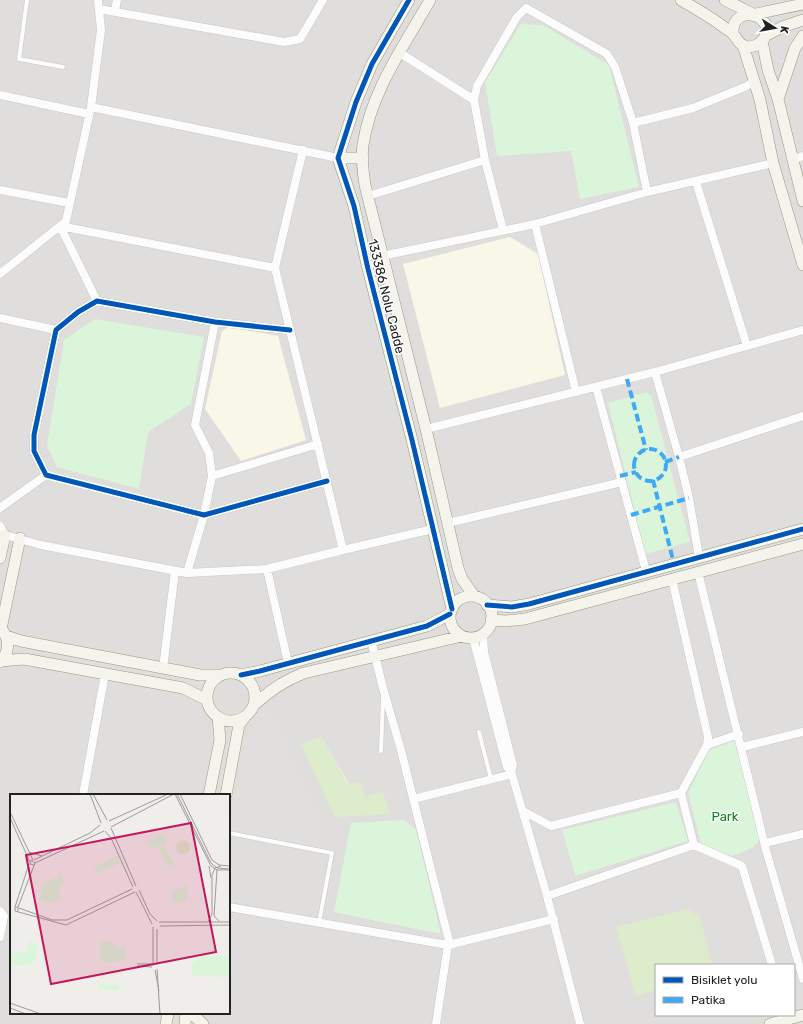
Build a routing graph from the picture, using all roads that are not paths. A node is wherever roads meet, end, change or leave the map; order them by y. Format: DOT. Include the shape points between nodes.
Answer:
graph roads {
  1 [pos="27,0"];
  2 [pos="117,0"];
  3 [pos="409,0"];
  4 [pos="430,0"];
  5 [pos="681,0"];
  6 [pos="725,0"];
  7 [pos="321,1"];
  8 [pos="98,4"];
  9 [pos="525,4"];
  10 [pos="803,4"];
  11 [pos="115,11"];
  12 [pos="753,14"];
  13 [pos="803,20"];
  14 [pos="733,34"];
  15 [pos="803,36"];
  16 [pos="763,38"];
  17 [pos="743,45"];
  18 [pos="400,53"];
  19 [pos="63,67"];
  20 [pos="754,81"];
  21 [pos="0,95"];
  22 [pos="778,99"];
  23 [pos="474,100"];
  24 [pos="90,110"];
  25 [pos="633,123"];
  26 [pos="304,150"];
  27 [pos="803,156"];
  28 [pos="338,158"];
  29 [pos="363,158"];
  30 [pos="485,160"];
  31 [pos="792,160"];
  32 [pos="773,163"];
  33 [pos="696,182"];
  34 [pos="0,190"];
  35 [pos="647,192"];
  36 [pos="368,196"];
  37 [pos="803,201"];
  38 [pos="69,203"];
  39 [pos="535,224"];
  40 [pos="60,226"];
  41 [pos="503,230"];
  42 [pos="382,256"];
  43 [pos="803,265"];
  44 [pos="275,268"];
  45 [pos="0,274"];
  46 [pos="97,302"];
  47 [pos="0,318"];
  48 [pos="215,322"];
  49 [pos="56,330"];
  50 [pos="290,330"];
  51 [pos="803,330"];
  52 [pos="747,346"];
  53 [pos="655,372"];
  54 [pos="596,387"];
  55 [pos="576,392"];
  56 [pos="803,416"];
  57 [pos="426,429"];
  58 [pos="318,444"];
  59 [pos="679,457"];
  60 [pos="46,475"];
  61 [pos="212,476"];
  62 [pos="327,481"];
  63 [pos="622,482"];
  64 [pos="0,508"];
  65 [pos="204,515"];
  66 [pos="448,523"];
  67 [pos="432,529"];
  68 [pos="803,529"];
  69 [pos="3,530"];
  70 [pos="20,538"];
  71 [pos="803,544"];
  72 [pos="343,550"];
  73 [pos="699,557"];
  74 [pos="0,558"];
  75 [pos="267,569"];
  76 [pos="175,571"];
  77 [pos="646,571"];
  78 [pos="698,572"];
  79 [pos="187,573"];
  80 [pos="672,579"];
  81 [pos="474,596"];
  82 [pos="487,605"];
  83 [pos="451,611"];
  84 [pos="491,620"];
  85 [pos="2,631"];
  86 [pos="473,636"];
  87 [pos="371,640"];
  88 [pos="375,656"];
  89 [pos="1,661"];
  90 [pos="288,663"];
  91 [pos="163,668"];
  92 [pos="105,674"];
  93 [pos="221,675"];
  94 [pos="241,675"];
  95 [pos="383,688"];
  96 [pos="207,700"];
  97 [pos="254,705"];
  98 [pos="218,717"];
  99 [pos="245,717"];
  100 [pos="479,732"];
  101 [pos="803,732"];
  102 [pos="739,734"];
  103 [pos="707,745"];
  104 [pos="742,747"];
  105 [pos="381,751"];
  106 [pos="512,773"];
  107 [pos="492,779"];
  108 [pos="681,793"];
  109 [pos="83,794"];
  110 [pos="209,794"];
  111 [pos="226,794"];
  112 [pos="413,799"];
  113 [pos="523,811"];
  114 [pos="230,833"];
  115 [pos="803,834"];
  116 [pos="765,843"];
  117 [pos="694,845"];
  118 [pos="548,896"];
  119 [pos="230,907"];
  120 [pos="5,914"];
  121 [pos="554,919"];
  122 [pos="319,923"];
  123 [pos="0,937"];
  124 [pos="449,945"];
  125 [pos="772,964"];
  126 [pos="803,979"];
  127 [pos="168,1014"];
  128 [pos="186,1014"];
  129 [pos="192,1014"];
  130 [pos="803,1015"];
  131 [pos="788,1017"];
  132 [pos="166,1024"];
  133 [pos="185,1024"];
  134 [pos="203,1024"];
  135 [pos="436,1024"];
  136 [pos="580,1024"];
  137 [pos="770,1024"];
  1 -- 19 [label="lane" via="19,59"];
  2 -- 11 [label="street"];
  3 -- 28 [label="street" via="372,64 356,102"];
  4 -- 18 [label="street, 133386 Nolu Cadde"];
  5 -- 14 [label="street"];
  6 -- 12 [label="street"];
  7 -- 11 [label="street" via="300,39 284,42"];
  8 -- 11 [label="street"];
  8 -- 24 [label="street" via="101,30"];
  9 -- 23 [label="street" via="477,86"];
  9 -- 25 [label="street" via="608,54 615,67"];
  10 -- 12 [label="street"];
  12 -- 14 [label="street" via="745,14 737,19"];
  12 -- 16 [label="street" via="764,21 766,26"];
  13 -- 16 [label="street" via="782,27"];
  14 -- 17 [label="street"];
  15 -- 22 [label="street" via="795,48"];
  16 -- 17 [label="street" via="753,46"];
  16 -- 22 [label="street" via="768,70"];
  17 -- 20 [label="street"];
  18 -- 23 [label="street"];
  18 -- 29 [label="street, 133386 Nolu Cadde" via="384,80 372,108 363,146"];
  20 -- 25 [label="street" via="693,108"];
  20 -- 32 [label="street"];
  21 -- 24 [label="street"];
  22 -- 31 [label="street"];
  23 -- 30 [label="street"];
  24 -- 26 [label="street"];
  24 -- 38 [label="street"];
  25 -- 35 [label="street"];
  26 -- 28 [label="street"];
  26 -- 44 [label="street"];
  27 -- 31 [label="street"];
  28 -- 29 [label="street"];
  28 -- 67 [label="street, 133386 Nolu Cadde" via="354,206"];
  29 -- 36 [label="street, 133386 Nolu Cadde" via="362,168"];
  30 -- 36 [label="street"];
  30 -- 41 [label="street"];
  31 -- 37 [label="street"];
  32 -- 33 [label="street"];
  32 -- 43 [label="street"];
  33 -- 35 [label="street"];
  33 -- 52 [label="street"];
  34 -- 38 [label="street"];
  35 -- 39 [label="street"];
  36 -- 42 [label="street, 133386 Nolu Cadde"];
  38 -- 40 [label="street" via="66,221"];
  39 -- 41 [label="street"];
  39 -- 55 [label="street"];
  40 -- 44 [label="street"];
  40 -- 45 [label="street"];
  40 -- 46 [label="street"];
  41 -- 42 [label="street"];
  42 -- 57 [label="street, 133386 Nolu Cadde"];
  44 -- 50 [label="street"];
  46 -- 48 [label="street"];
  46 -- 49 [label="street" via="78,312"];
  47 -- 49 [label="street"];
  48 -- 50 [label="street"];
  48 -- 61 [label="street" via="195,425 209,453"];
  49 -- 60 [label="street" via="34,435 34,451"];
  50 -- 58 [label="street"];
  51 -- 52 [label="street"];
  52 -- 53 [label="street"];
  53 -- 54 [label="street"];
  53 -- 59 [label="street"];
  54 -- 55 [label="street"];
  54 -- 63 [label="street"];
  55 -- 57 [label="street"];
  56 -- 59 [label="street"];
  57 -- 66 [label="street, 133386 Nolu Cadde"];
  58 -- 61 [label="street"];
  58 -- 62 [label="street"];
  59 -- 73 [label="street"];
  60 -- 64 [label="street"];
  60 -- 65 [label="street"];
  61 -- 65 [label="street"];
  62 -- 65 [label="street"];
  62 -- 72 [label="street"];
  63 -- 66 [label="street"];
  63 -- 77 [label="street"];
  65 -- 79 [label="street"];
  66 -- 81 [label="street, 133386 Nolu Cadde" via="458,568"];
  67 -- 72 [label="street"];
  67 -- 83 [label="street, 133386 Nolu Cadde"];
  68 -- 73 [label="street"];
  69 -- 70 [label="street"];
  69 -- 74 [label="street"];
  70 -- 76 [label="street"];
  70 -- 85 [label="street"];
  71 -- 78 [label="street"];
  72 -- 75 [label="street"];
  73 -- 77 [label="street"];
  75 -- 79 [label="street"];
  75 -- 90 [label="street"];
  76 -- 79 [label="street"];
  76 -- 91 [label="street"];
  77 -- 82 [label="street" via="520,606"];
  78 -- 80 [label="street"];
  78 -- 102 [label="street"];
  80 -- 84 [label="street" via="524,619"];
  80 -- 103 [label="street" via="708,737"];
  81 -- 82 [label="street"];
  81 -- 83 [label="street" via="463,598 454,604"];
  82 -- 84 [label="street"];
  83 -- 86 [label="street" via="451,625 458,633"];
  83 -- 87 [label="street" via="427,626"];
  84 -- 86 [label="street" via="487,630"];
  85 -- 89 [label="street" via="8,645"];
  85 -- 91 [label="street" via="21,642"];
  86 -- 88 [label="street"];
  86 -- 106 [label="street" via="507,767"];
  87 -- 88 [label="street"];
  87 -- 90 [label="street"];
  88 -- 95 [label="street"];
  88 -- 97 [label="street" via="294,677 274,688"];
  89 -- 92 [label="street" via="24,659"];
  90 -- 94 [label="street"];
  91 -- 93 [label="street" via="200,675"];
  92 -- 96 [label="street" via="183,688"];
  92 -- 109 [label="street"];
  93 -- 94 [label="street"];
  93 -- 96 [label="street" via="213,681 208,690"];
  94 -- 97 [label="street" via="253,687"];
  95 -- 105 [label="lane"];
  95 -- 112 [label="street"];
  96 -- 98 [label="street" via="211,710"];
  97 -- 99 [label="street"];
  98 -- 99 [label="street" via="226,721 236,721"];
  98 -- 110 [label="street" via="220,740"];
  99 -- 111 [label="street" via="239,725"];
  100 -- 107 [label="lane"];
  101 -- 104 [label="street"];
  102 -- 103 [label="street"];
  102 -- 104 [label="street"];
  103 -- 108 [label="street"];
  104 -- 116 [label="street"];
  106 -- 107 [label="street"];
  106 -- 113 [label="street"];
  107 -- 112 [label="street"];
  108 -- 113 [label="street" via="550,826"];
  108 -- 117 [label="street"];
  112 -- 124 [label="street"];
  113 -- 118 [label="street"];
  114 -- 122 [label="lane" via="332,853"];
  115 -- 116 [label="street"];
  116 -- 126 [label="street"];
  117 -- 118 [label="street"];
  117 -- 125 [label="street" via="742,866"];
  118 -- 121 [label="street"];
  119 -- 122 [label="street"];
  120 -- 123 [label="street"];
  121 -- 124 [label="street"];
  121 -- 136 [label="street"];
  122 -- 124 [label="street"];
  124 -- 135 [label="street"];
  127 -- 132 [label="street"];
  128 -- 133 [label="street"];
  129 -- 134 [label="street"];
  130 -- 131 [label="street"];
  131 -- 137 [label="street"];
}
